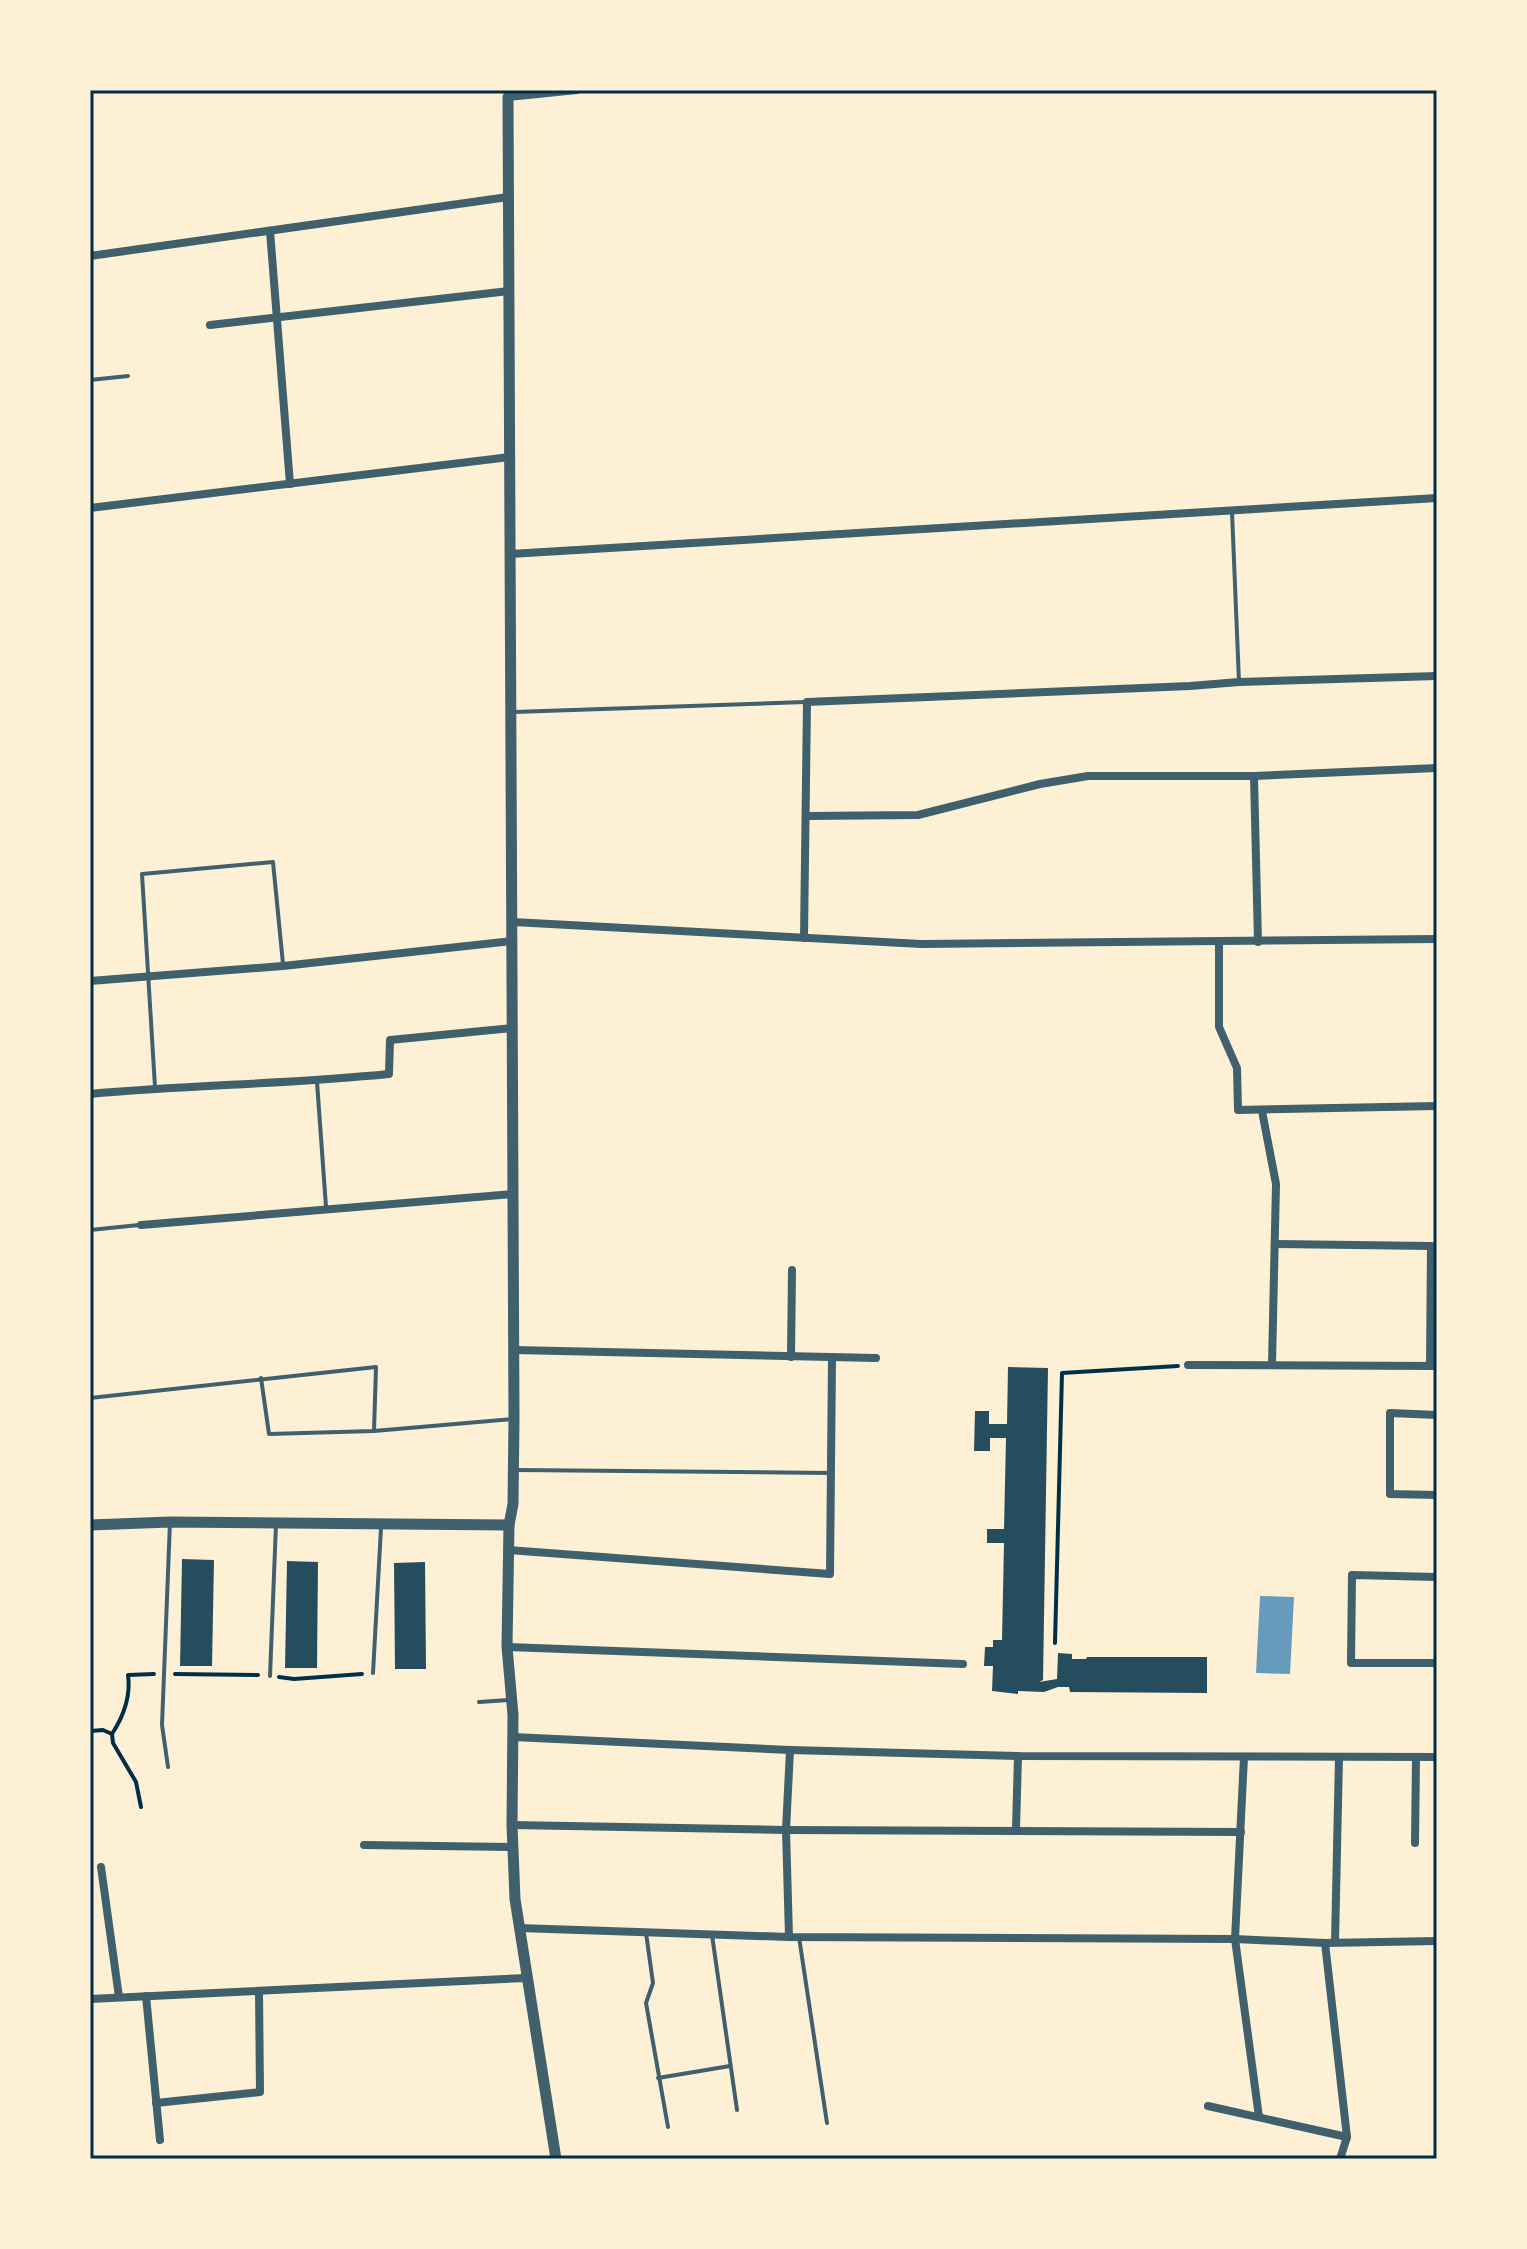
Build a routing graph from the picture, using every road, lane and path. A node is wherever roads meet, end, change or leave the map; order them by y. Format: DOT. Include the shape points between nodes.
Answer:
graph roads {
  1 [pos="577,90"];
  2 [pos="509,94"];
  3 [pos="508,197"];
  4 [pos="270,231"];
  5 [pos="90,256"];
  6 [pos="509,291"];
  7 [pos="277,317"];
  8 [pos="210,325"];
  9 [pos="128,376"];
  10 [pos="90,380"];
  11 [pos="510,457"];
  12 [pos="290,484"];
  13 [pos="1437,498"];
  14 [pos="90,508"];
  15 [pos="1232,510"];
  16 [pos="510,554"];
  17 [pos="1437,676"];
  18 [pos="1239,682"];
  19 [pos="807,702"];
  20 [pos="511,712"];
  21 [pos="1437,768"];
  22 [pos="1254,776"];
  23 [pos="807,816"];
  24 [pos="513,922"];
  25 [pos="804,938"];
  26 [pos="1437,939"];
  27 [pos="513,941"];
  28 [pos="1258,942"];
  29 [pos="1219,943"];
  30 [pos="283,966"];
  31 [pos="149,976"];
  32 [pos="90,981"];
  33 [pos="512,1028"];
  34 [pos="317,1082"];
  35 [pos="155,1088"];
  36 [pos="90,1094"];
  37 [pos="1437,1106"];
  38 [pos="1262,1111"];
  39 [pos="513,1194"];
  40 [pos="326,1210"];
  41 [pos="141,1225"];
  42 [pos="90,1230"];
  43 [pos="1276,1244"];
  44 [pos="792,1270"];
  45 [pos="514,1350"];
  46 [pos="791,1357"];
  47 [pos="832,1358"];
  48 [pos="876,1358"];
  49 [pos="1272,1364"];
  50 [pos="1188,1365"];
  51 [pos="1434,1366"];
  52 [pos="261,1378"];
  53 [pos="90,1398"];
  54 [pos="1437,1415"];
  55 [pos="514,1419"];
  56 [pos="374,1431"];
  57 [pos="514,1470"];
  58 [pos="830,1473"];
  59 [pos="1437,1495"];
  60 [pos="170,1522"];
  61 [pos="276,1524"];
  62 [pos="90,1525"];
  63 [pos="381,1525"];
  64 [pos="509,1525"];
  65 [pos="508,1550"];
  66 [pos="1437,1577"];
  67 [pos="1055,1643"];
  68 [pos="507,1647"];
  69 [pos="1437,1663"];
  70 [pos="963,1664"];
  71 [pos="373,1673"];
  72 [pos="164,1674"];
  73 [pos="270,1676"];
  74 [pos="512,1700"];
  75 [pos="479,1702"];
  76 [pos="90,1731"];
  77 [pos="112,1734"];
  78 [pos="513,1737"];
  79 [pos="790,1750"];
  80 [pos="1018,1756"];
  81 [pos="1244,1757"];
  82 [pos="1339,1757"];
  83 [pos="1416,1757"];
  84 [pos="1437,1757"];
  85 [pos="168,1767"];
  86 [pos="141,1807"];
  87 [pos="512,1825"];
  88 [pos="1016,1829"];
  89 [pos="786,1830"];
  90 [pos="1241,1832"];
  91 [pos="1415,1843"];
  92 [pos="364,1845"];
  93 [pos="512,1847"];
  94 [pos="101,1867"];
  95 [pos="519,1928"];
  96 [pos="646,1933"];
  97 [pos="712,1935"];
  98 [pos="794,1937"];
  99 [pos="1235,1939"];
  100 [pos="1437,1941"];
  101 [pos="1335,1942"];
  102 [pos="1325,1943"];
  103 [pos="526,1978"];
  104 [pos="259,1991"];
  105 [pos="146,1996"];
  106 [pos="119,1997"];
  107 [pos="90,1999"];
  108 [pos="730,2066"];
  109 [pos="658,2078"];
  110 [pos="156,2103"];
  111 [pos="1208,2106"];
  112 [pos="737,2110"];
  113 [pos="1259,2117"];
  114 [pos="827,2123"];
  115 [pos="668,2127"];
  116 [pos="1347,2137"];
  117 [pos="160,2140"];
  118 [pos="556,2159"];
  119 [pos="1340,2159"];
  1 -- 2 [label="street"];
  2 -- 3 [label="street"];
  3 -- 4 [label="street"];
  3 -- 6 [label="street"];
  4 -- 5 [label="street"];
  4 -- 7 [label="street"];
  6 -- 7 [label="street"];
  6 -- 11 [label="street"];
  7 -- 8 [label="street"];
  7 -- 12 [label="street"];
  9 -- 10 [label="lane"];
  11 -- 12 [label="street"];
  11 -- 16 [label="street"];
  12 -- 14 [label="street"];
  13 -- 15 [label="street"];
  15 -- 16 [label="street"];
  15 -- 18 [label="lane"];
  16 -- 20 [label="street"];
  17 -- 18 [label="street"];
  18 -- 19 [label="street"];
  19 -- 20 [label="lane"];
  19 -- 23 [label="street"];
  20 -- 24 [label="street"];
  21 -- 22 [label="street"];
  22 -- 23 [label="street" via="1088,776 918,815"];
  22 -- 28 [label="street"];
  23 -- 25 [label="street"];
  24 -- 25 [label="street"];
  24 -- 27 [label="street"];
  25 -- 29 [label="street" via="921,944"];
  26 -- 28 [label="street"];
  27 -- 30 [label="street"];
  27 -- 33 [label="street"];
  28 -- 29 [label="street"];
  29 -- 38 [label="street" via="1219,1027 1237,1068 1238,1110"];
  30 -- 31 [label="street"];
  30 -- 31 [label="lane" via="273,862 142,874"];
  31 -- 32 [label="street"];
  31 -- 35 [label="lane"];
  33 -- 34 [label="street" via="390,1040 389,1074"];
  33 -- 39 [label="street"];
  34 -- 35 [label="street"];
  34 -- 40 [label="lane"];
  35 -- 36 [label="street"];
  37 -- 38 [label="street"];
  38 -- 43 [label="street" via="1276,1184"];
  39 -- 40 [label="street"];
  39 -- 45 [label="street"];
  40 -- 41 [label="street"];
  41 -- 42 [label="lane"];
  43 -- 49 [label="street"];
  43 -- 51 [label="street" via="1431,1246"];
  44 -- 46 [label="street"];
  45 -- 46 [label="street"];
  45 -- 55 [label="street"];
  46 -- 47 [label="street"];
  47 -- 48 [label="street"];
  47 -- 58 [label="street"];
  49 -- 50 [label="street"];
  49 -- 51 [label="street"];
  50 -- 67 [label="path" via="1062,1373"];
  52 -- 53 [label="lane"];
  52 -- 56 [label="lane" via="269,1434"];
  52 -- 56 [label="lane" via="376,1367"];
  54 -- 59 [label="street" via="1390,1413 1390,1494"];
  55 -- 56 [label="lane"];
  55 -- 57 [label="street"];
  57 -- 58 [label="lane"];
  57 -- 64 [label="street"];
  58 -- 65 [label="street" via="830,1574"];
  60 -- 61 [label="street"];
  60 -- 62 [label="street"];
  60 -- 72 [label="lane"];
  61 -- 63 [label="street"];
  61 -- 73 [label="lane"];
  63 -- 64 [label="street"];
  63 -- 71 [label="lane"];
  64 -- 65 [label="street"];
  65 -- 68 [label="street"];
  66 -- 69 [label="street" via="1352,1575 1351,1663"];
  68 -- 70 [label="street"];
  68 -- 74 [label="street"];
  72 -- 77 [label="path" via="128,1675 122,1719"];
  72 -- 85 [label="lane" via="162,1725"];
  74 -- 75 [label="lane"];
  74 -- 78 [label="street"];
  76 -- 77 [label="path"];
  77 -- 86 [label="path" via="136,1782"];
  78 -- 79 [label="street"];
  78 -- 87 [label="street"];
  79 -- 80 [label="street"];
  79 -- 89 [label="street"];
  80 -- 81 [label="street"];
  80 -- 88 [label="street"];
  81 -- 82 [label="street"];
  81 -- 90 [label="street"];
  82 -- 83 [label="street"];
  82 -- 101 [label="street"];
  83 -- 84 [label="street"];
  83 -- 91 [label="street"];
  87 -- 89 [label="street"];
  87 -- 93 [label="street"];
  88 -- 89 [label="street"];
  88 -- 90 [label="street"];
  89 -- 98 [label="street"];
  90 -- 99 [label="street"];
  92 -- 93 [label="street"];
  93 -- 95 [label="street"];
  94 -- 106 [label="street"];
  95 -- 96 [label="street"];
  95 -- 103 [label="street"];
  96 -- 97 [label="street"];
  96 -- 109 [label="lane" via="653,1983 646,2003"];
  97 -- 98 [label="street"];
  97 -- 108 [label="lane"];
  98 -- 99 [label="street"];
  98 -- 114 [label="lane"];
  99 -- 102 [label="street"];
  99 -- 113 [label="street"];
  100 -- 101 [label="street"];
  101 -- 102 [label="street"];
  102 -- 116 [label="street"];
  103 -- 104 [label="street"];
  103 -- 118 [label="street"];
  104 -- 105 [label="street"];
  104 -- 110 [label="street" via="260,2092"];
  105 -- 106 [label="street"];
  105 -- 110 [label="street"];
  106 -- 107 [label="street"];
  108 -- 109 [label="lane"];
  108 -- 112 [label="lane"];
  109 -- 115 [label="lane"];
  110 -- 117 [label="street"];
  111 -- 113 [label="street"];
  113 -- 116 [label="street"];
  116 -- 119 [label="street"];
}
